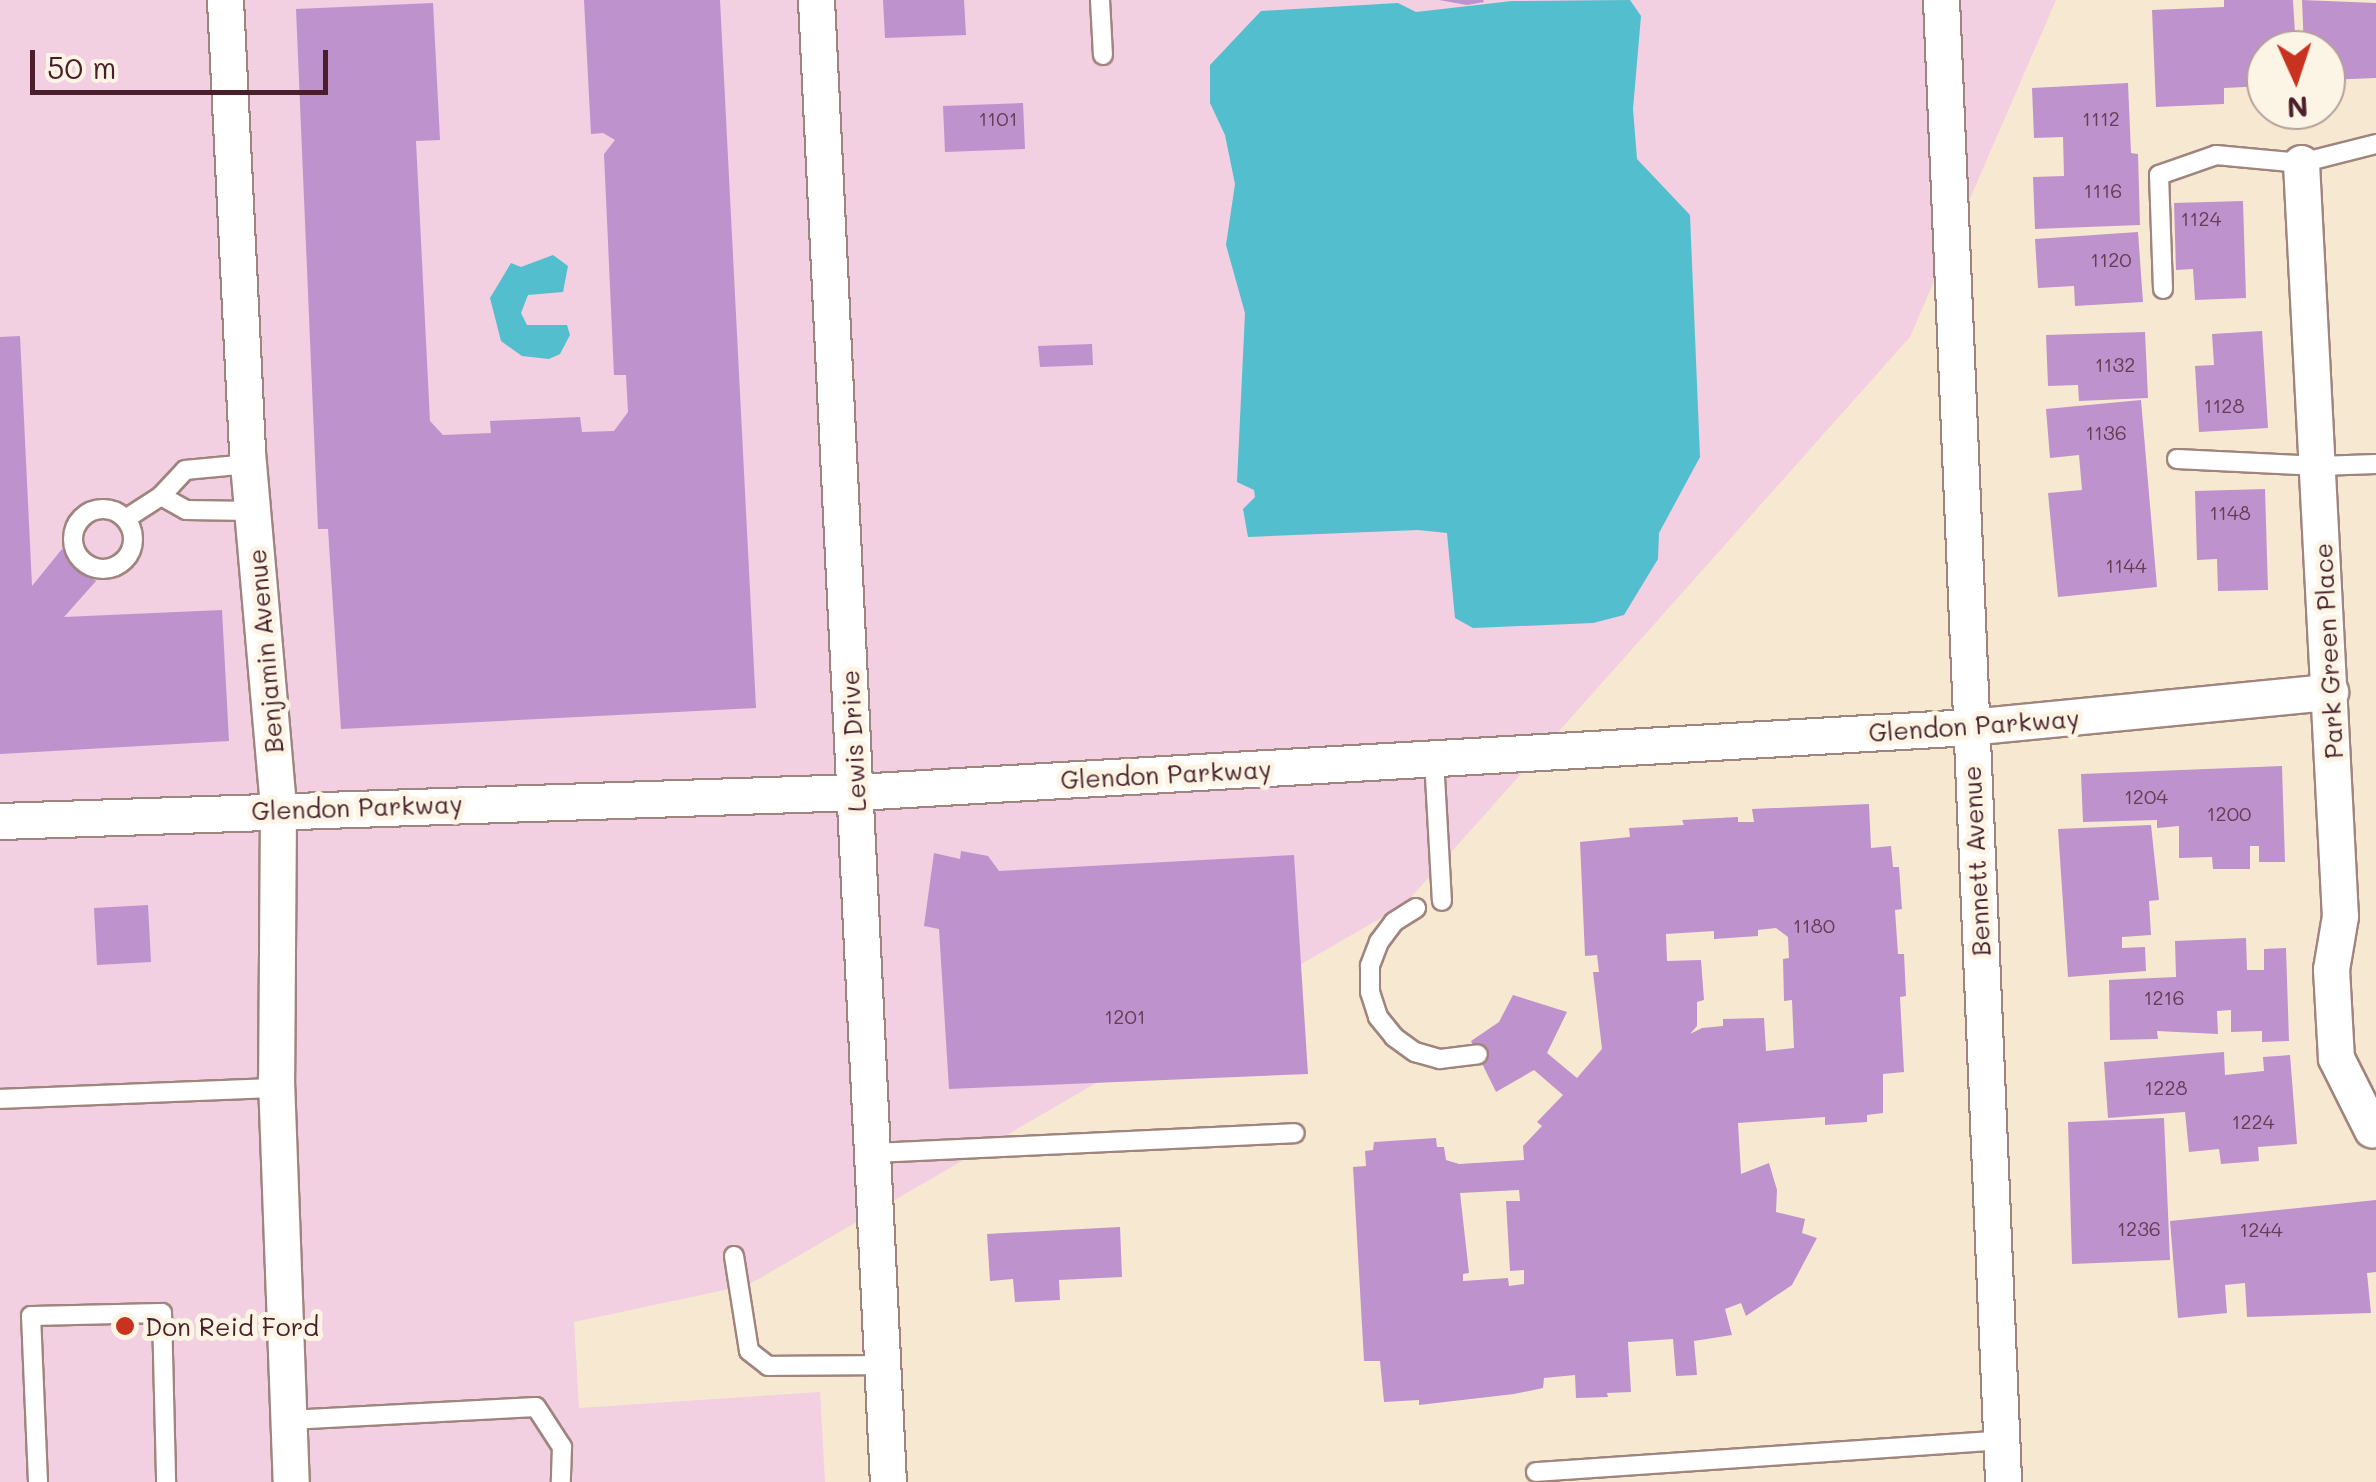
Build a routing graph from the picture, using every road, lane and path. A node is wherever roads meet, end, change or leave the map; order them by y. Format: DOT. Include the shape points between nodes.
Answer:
graph roads {
  1 [pos="226,0"];
  2 [pos="816,0"];
  3 [pos="1100,0"];
  4 [pos="1941,0"];
  5 [pos="1103,55"];
  6 [pos="2376,144"];
  7 [pos="2301,163"];
  8 [pos="2163,289"];
  9 [pos="2178,459"];
  10 [pos="248,464"];
  11 [pos="2376,464"];
  12 [pos="2319,466"];
  13 [pos="161,496"];
  14 [pos="253,511"];
  15 [pos="127,518"];
  16 [pos="2330,692"];
  17 [pos="1970,727"];
  18 [pos="1434,758"];
  19 [pos="856,792"];
  20 [pos="278,808"];
  21 [pos="0,821"];
  22 [pos="1442,900"];
  23 [pos="1416,908"];
  24 [pos="1478,1054"];
  25 [pos="276,1088"];
  26 [pos="0,1099"];
  27 [pos="2372,1130"];
  28 [pos="1294,1133"];
  29 [pos="873,1154"];
  30 [pos="734,1256"];
  31 [pos="883,1366"];
  32 [pos="289,1420"];
  33 [pos="2002,1440"];
  34 [pos="1536,1472"];
  35 [pos="38,1482"];
  36 [pos="166,1482"];
  37 [pos="291,1482"];
  38 [pos="561,1482"];
  39 [pos="888,1482"];
  40 [pos="2004,1482"];
  1 -- 10 [label="street, Benjamin Avenue"];
  2 -- 19 [label="street, Lewis Drive"];
  3 -- 5 [label="lane"];
  4 -- 17 [label="street, Bennett Avenue"];
  6 -- 7 [label="lane"];
  7 -- 8 [label="lane" via="2216,155 2159,175"];
  7 -- 12 [label="street, Park Green Place"];
  9 -- 12 [label="lane"];
  10 -- 13 [label="lane" via="186,470"];
  10 -- 14 [label="street, Benjamin Avenue"];
  11 -- 12 [label="lane"];
  12 -- 16 [label="street, Park Green Place"];
  13 -- 14 [label="lane" via="186,510"];
  13 -- 15 [label="lane"];
  14 -- 20 [label="street, Benjamin Avenue"];
  16 -- 17 [label="street, Glendon Parkway"];
  16 -- 27 [label="street, Park Green Place" via="2340,916 2330,969 2336,1058"];
  17 -- 18 [label="street, Glendon Parkway"];
  17 -- 33 [label="street, Bennett Avenue"];
  18 -- 19 [label="street, Glendon Parkway"];
  18 -- 22 [label="lane"];
  19 -- 20 [label="street, Glendon Parkway"];
  19 -- 29 [label="street, Lewis Drive"];
  20 -- 21 [label="street, Glendon Parkway"];
  20 -- 25 [label="street, Benjamin Avenue"];
  23 -- 24 [label="lane" via="1394,922 1370,966 1378,1017 1415,1052 1440,1059"];
  25 -- 26 [label="lane"];
  25 -- 32 [label="street, Benjamin Avenue"];
  28 -- 29 [label="lane"];
  29 -- 31 [label="street, Lewis Drive"];
  30 -- 31 [label="lane" via="749,1351 768,1366"];
  31 -- 39 [label="street, Lewis Drive"];
  32 -- 37 [label="street, Benjamin Avenue"];
  32 -- 38 [label="lane" via="536,1407 562,1447"];
  33 -- 34 [label="lane"];
  33 -- 40 [label="street, Bennett Avenue"];
  35 -- 36 [label="lane" via="31,1316 162,1314"];
}
